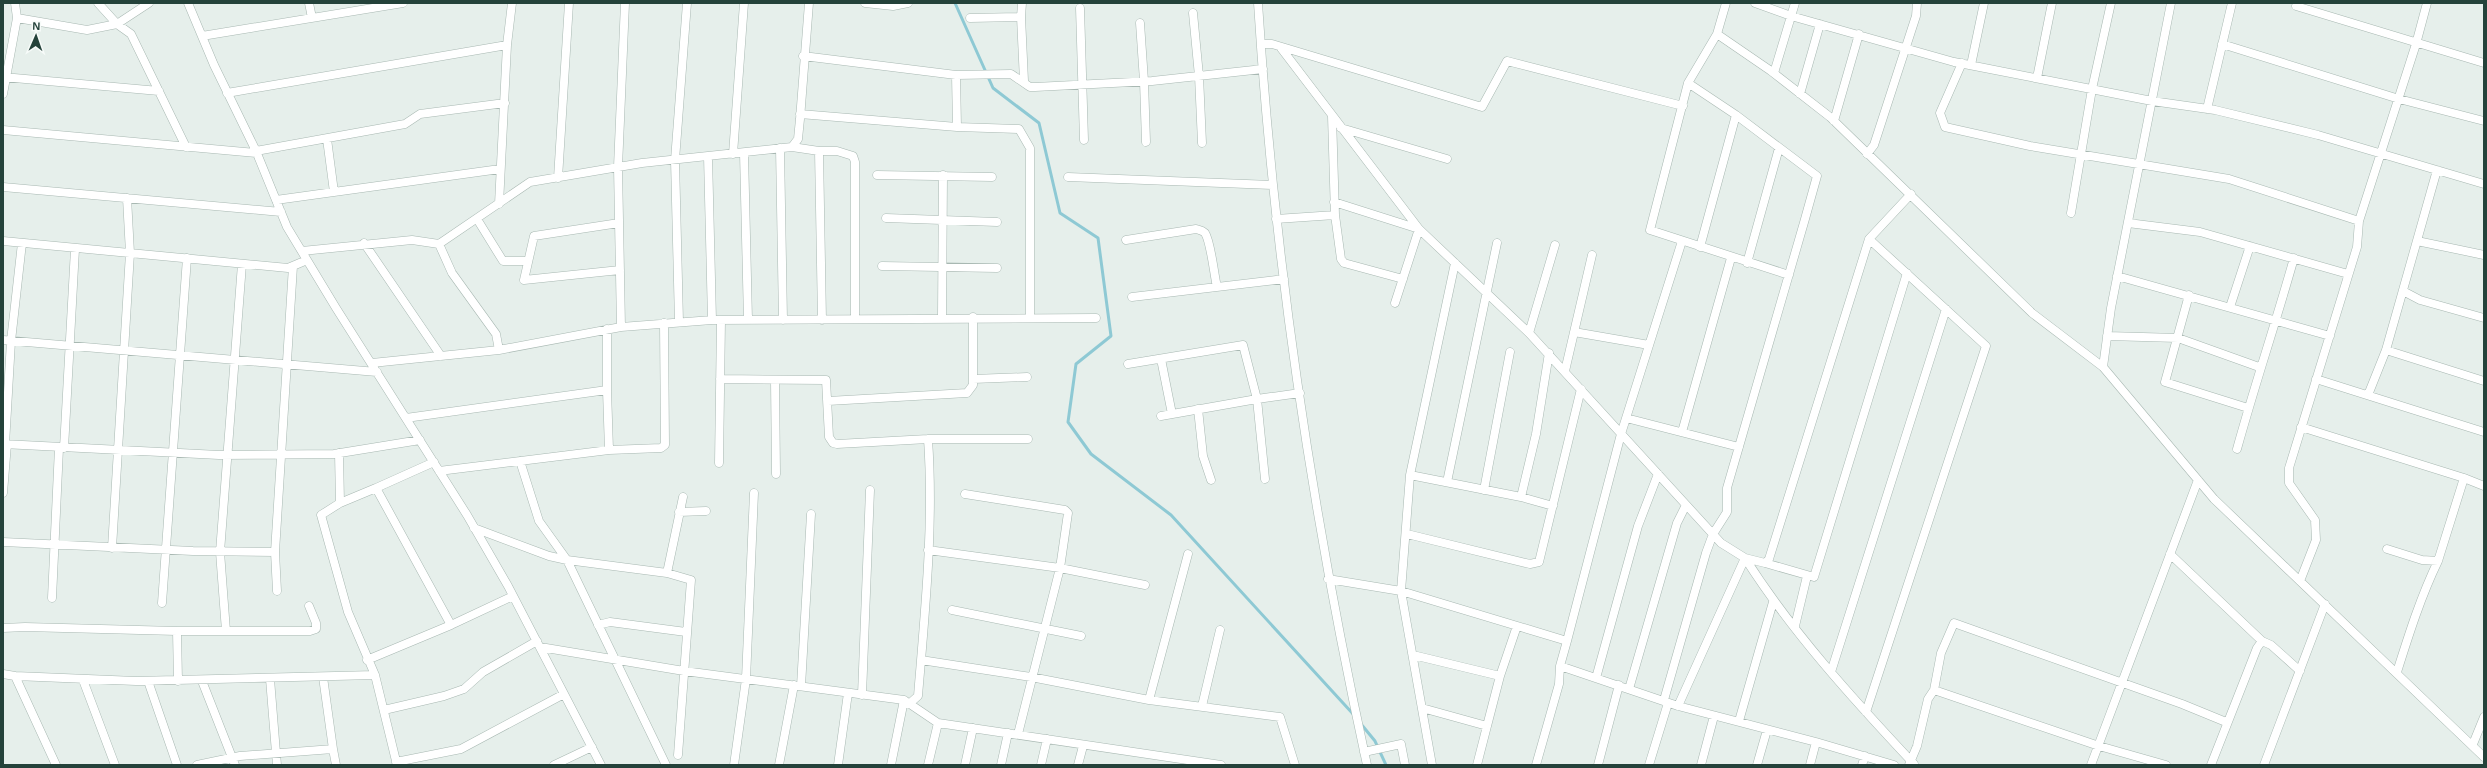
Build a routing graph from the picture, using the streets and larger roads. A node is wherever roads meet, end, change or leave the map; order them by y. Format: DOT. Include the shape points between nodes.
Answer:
graph roads {
  1 [pos="15,3"];
  2 [pos="98,3"];
  3 [pos="149,3"];
  4 [pos="188,3"];
  5 [pos="309,3"];
  6 [pos="403,3"];
  7 [pos="512,3"];
  8 [pos="569,3"];
  9 [pos="625,3"];
  10 [pos="687,3"];
  11 [pos="744,3"];
  12 [pos="809,3"];
  13 [pos="865,3"];
  14 [pos="904,3"];
  15 [pos="1022,3"];
  16 [pos="1258,3"];
  17 [pos="1726,3"];
  18 [pos="1755,3"];
  19 [pos="1795,3"];
  20 [pos="1917,3"];
  21 [pos="1984,3"];
  22 [pos="2052,3"];
  23 [pos="2111,3"];
  24 [pos="2171,3"];
  25 [pos="2232,3"];
  26 [pos="2427,3"];
  27 [pos="2296,6"];
  28 [pos="1080,8"];
  29 [pos="1193,13"];
  30 [pos="1021,16"];
  31 [pos="1791,16"];
  32 [pos="17,18"];
  33 [pos="312,18"];
  34 [pos="970,18"];
  35 [pos="1140,23"];
  36 [pos="117,24"];
  37 [pos="1820,24"];
  38 [pos="1717,34"];
  39 [pos="1859,34"];
  40 [pos="202,36"];
  41 [pos="1261,44"];
  42 [pos="2222,44"];
  43 [pos="2416,44"];
  44 [pos="507,46"];
  45 [pos="1905,47"];
  46 [pos="1281,48"];
  47 [pos="803,56"];
  48 [pos="2484,63"];
  49 [pos="1962,64"];
  50 [pos="1971,65"];
  51 [pos="1263,69"];
  52 [pos="1774,74"];
  53 [pos="956,75"];
  54 [pos="1199,76"];
  55 [pos="4,77"];
  56 [pos="2037,78"];
  57 [pos="1024,81"];
  58 [pos="1144,81"];
  59 [pos="1688,83"];
  60 [pos="1084,84"];
  61 [pos="2092,89"];
  62 [pos="159,91"];
  63 [pos="228,92"];
  64 [pos="3,94"];
  65 [pos="1800,94"];
  66 [pos="2399,99"];
  67 [pos="2152,101"];
  68 [pos="505,102"];
  69 [pos="1683,106"];
  70 [pos="2207,109"];
  71 [pos="800,114"];
  72 [pos="1736,115"];
  73 [pos="1332,116"];
  74 [pos="2484,121"];
  75 [pos="1834,122"];
  76 [pos="957,126"];
  77 [pos="1341,128"];
  78 [pos="3,130"];
  79 [pos="327,139"];
  80 [pos="1084,140"];
  81 [pos="1146,142"];
  82 [pos="1202,143"];
  83 [pos="186,147"];
  84 [pos="792,147"];
  85 [pos="780,148"];
  86 [pos="1779,148"];
  87 [pos="819,151"];
  88 [pos="257,152"];
  89 [pos="744,153"];
  90 [pos="733,154"];
  91 [pos="1867,154"];
  92 [pos="2382,154"];
  93 [pos="2081,155"];
  94 [pos="708,156"];
  95 [pos="1447,159"];
  96 [pos="675,160"];
  97 [pos="2139,164"];
  98 [pos="500,168"];
  99 [pos="618,168"];
  100 [pos="2437,170"];
  101 [pos="877,174"];
  102 [pos="943,175"];
  103 [pos="992,177"];
  104 [pos="1068,177"];
  105 [pos="558,178"];
  106 [pos="2484,184"];
  107 [pos="1273,185"];
  108 [pos="3,188"];
  109 [pos="334,192"];
  110 [pos="1911,194"];
  111 [pos="127,198"];
  112 [pos="276,200"];
  113 [pos="1334,202"];
  114 [pos="499,204"];
  115 [pos="281,212"];
  116 [pos="2071,213"];
  117 [pos="1335,215"];
  118 [pos="886,218"];
  119 [pos="477,219"];
  120 [pos="1276,219"];
  121 [pos="2358,221"];
  122 [pos="943,222"];
  123 [pos="998,222"];
  124 [pos="2128,222"];
  125 [pos="619,223"];
  126 [pos="1419,229"];
  127 [pos="1869,239"];
  128 [pos="1126,240"];
  129 [pos="3,241"];
  130 [pos="1682,241"];
  131 [pos="2417,241"];
  132 [pos="22,243"];
  133 [pos="364,243"];
  134 [pos="1497,243"];
  135 [pos="440,244"];
  136 [pos="1555,245"];
  137 [pos="2250,246"];
  138 [pos="1700,247"];
  139 [pos="75,248"];
  140 [pos="302,251"];
  141 [pos="130,253"];
  142 [pos="1592,255"];
  143 [pos="2484,255"];
  144 [pos="187,258"];
  145 [pos="1731,258"];
  146 [pos="2294,258"];
  147 [pos="307,260"];
  148 [pos="528,260"];
  149 [pos="1747,262"];
  150 [pos="1455,263"];
  151 [pos="242,264"];
  152 [pos="293,266"];
  153 [pos="882,266"];
  154 [pos="942,267"];
  155 [pos="997,268"];
  156 [pos="620,270"];
  157 [pos="1906,273"];
  158 [pos="2348,274"];
  159 [pos="1789,275"];
  160 [pos="2117,276"];
  161 [pos="1284,278"];
  162 [pos="1403,279"];
  163 [pos="1217,287"];
  164 [pos="2403,291"];
  165 [pos="1487,294"];
  166 [pos="2189,295"];
  167 [pos="1132,297"];
  168 [pos="1395,303"];
  169 [pos="2230,307"];
  170 [pos="1946,309"];
  171 [pos="942,317"];
  172 [pos="973,317"];
  173 [pos="1030,317"];
  174 [pos="1096,318"];
  175 [pos="2484,318"];
  176 [pos="855,319"];
  177 [pos="712,320"];
  178 [pos="721,320"];
  179 [pos="748,320"];
  180 [pos="783,320"];
  181 [pos="822,320"];
  182 [pos="2276,320"];
  183 [pos="679,322"];
  184 [pos="664,323"];
  185 [pos="621,327"];
  186 [pos="607,329"];
  187 [pos="1530,332"];
  188 [pos="1574,332"];
  189 [pos="2107,336"];
  190 [pos="2330,336"];
  191 [pos="2178,338"];
  192 [pos="7,341"];
  193 [pos="1649,345"];
  194 [pos="69,347"];
  195 [pos="499,350"];
  196 [pos="2386,350"];
  197 [pos="124,351"];
  198 [pos="1510,352"];
  199 [pos="1550,354"];
  200 [pos="181,356"];
  201 [pos="441,356"];
  202 [pos="1161,359"];
  203 [pos="235,360"];
  204 [pos="372,363"];
  205 [pos="288,364"];
  206 [pos="1128,364"];
  207 [pos="2259,367"];
  208 [pos="2103,368"];
  209 [pos="1565,371"];
  210 [pos="377,372"];
  211 [pos="1027,377"];
  212 [pos="720,379"];
  213 [pos="973,379"];
  214 [pos="2316,379"];
  215 [pos="775,380"];
  216 [pos="2484,381"];
  217 [pos="1581,389"];
  218 [pos="607,390"];
  219 [pos="1300,393"];
  220 [pos="2368,395"];
  221 [pos="1258,399"];
  222 [pos="828,401"];
  223 [pos="2248,408"];
  224 [pos="1198,409"];
  225 [pos="1172,414"];
  226 [pos="1161,416"];
  227 [pos="406,418"];
  228 [pos="1626,418"];
  229 [pos="2302,427"];
  230 [pos="1682,432"];
  231 [pos="2484,432"];
  232 [pos="1621,434"];
  233 [pos="928,439"];
  234 [pos="1028,439"];
  235 [pos="420,440"];
  236 [pos="5,444"];
  237 [pos="1740,447"];
  238 [pos="62,448"];
  239 [pos="2237,448"];
  240 [pos="118,450"];
  241 [pos="609,450"];
  242 [pos="173,453"];
  243 [pos="339,453"];
  244 [pos="228,454"];
  245 [pos="283,454"];
  246 [pos="520,461"];
  247 [pos="434,462"];
  248 [pos="719,463"];
  249 [pos="439,470"];
  250 [pos="776,474"];
  251 [pos="1658,474"];
  252 [pos="1410,475"];
  253 [pos="2464,478"];
  254 [pos="1265,479"];
  255 [pos="1211,480"];
  256 [pos="2198,480"];
  257 [pos="1447,482"];
  258 [pos="2484,486"];
  259 [pos="376,488"];
  260 [pos="870,490"];
  261 [pos="1484,490"];
  262 [pos="3,493"];
  263 [pos="754,493"];
  264 [pos="965,494"];
  265 [pos="1521,497"];
  266 [pos="683,498"];
  267 [pos="340,503"];
  268 [pos="1686,505"];
  269 [pos="1553,506"];
  270 [pos="706,511"];
  271 [pos="680,512"];
  272 [pos="811,514"];
  273 [pos="474,528"];
  274 [pos="1407,534"];
  275 [pos="1713,534"];
  276 [pos="3,542"];
  277 [pos="53,546"];
  278 [pos="112,548"];
  279 [pos="2387,549"];
  280 [pos="165,550"];
  281 [pos="928,550"];
  282 [pos="220,552"];
  283 [pos="275,552"];
  284 [pos="1188,554"];
  285 [pos="2170,554"];
  286 [pos="1745,558"];
  287 [pos="567,560"];
  288 [pos="2438,561"];
  289 [pos="1765,563"];
  290 [pos="1060,568"];
  291 [pos="667,573"];
  292 [pos="1807,576"];
  293 [pos="1328,579"];
  294 [pos="2300,581"];
  295 [pos="1145,586"];
  296 [pos="277,591"];
  297 [pos="1401,591"];
  298 [pos="513,596"];
  299 [pos="52,598"];
  300 [pos="1773,602"];
  301 [pos="162,603"];
  302 [pos="2325,604"];
  303 [pos="309,606"];
  304 [pos="952,610"];
  305 [pos="451,625"];
  306 [pos="598,625"];
  307 [pos="1517,626"];
  308 [pos="1795,626"];
  309 [pos="3,628"];
  310 [pos="1046,628"];
  311 [pos="1220,630"];
  312 [pos="226,631"];
  313 [pos="177,632"];
  314 [pos="686,632"];
  315 [pos="1081,636"];
  316 [pos="2262,641"];
  317 [pos="1567,642"];
  318 [pos="539,644"];
  319 [pos="1414,655"];
  320 [pos="367,660"];
  321 [pos="614,660"];
  322 [pos="921,660"];
  323 [pos="1560,666"];
  324 [pos="684,671"];
  325 [pos="2300,671"];
  326 [pos="1832,672"];
  327 [pos="2396,672"];
  328 [pos="3,674"];
  329 [pos="375,675"];
  330 [pos="15,676"];
  331 [pos="1500,676"];
  332 [pos="323,677"];
  333 [pos="1031,677"];
  334 [pos="1596,678"];
  335 [pos="270,679"];
  336 [pos="746,679"];
  337 [pos="83,680"];
  338 [pos="148,681"];
  339 [pos="178,681"];
  340 [pos="202,681"];
  341 [pos="2122,684"];
  342 [pos="1619,685"];
  343 [pos="798,686"];
  344 [pos="1629,689"];
  345 [pos="1934,690"];
  346 [pos="848,693"];
  347 [pos="564,694"];
  348 [pos="862,695"];
  349 [pos="1149,700"];
  350 [pos="1666,701"];
  351 [pos="907,702"];
  352 [pos="1202,706"];
  353 [pos="1678,706"];
  354 [pos="1422,708"];
  355 [pos="384,710"];
  356 [pos="1866,712"];
  357 [pos="1714,716"];
  358 [pos="2484,717"];
  359 [pos="1738,721"];
  360 [pos="938,722"];
  361 [pos="2226,722"];
  362 [pos="1487,726"];
  363 [pos="973,728"];
  364 [pos="1768,730"];
  365 [pos="1008,733"];
  366 [pos="1018,734"];
  367 [pos="1048,739"];
  368 [pos="1816,742"];
  369 [pos="2473,744"];
  370 [pos="1083,746"];
  371 [pos="2099,746"];
  372 [pos="592,747"];
  373 [pos="334,749"];
  374 [pos="1368,751"];
  375 [pos="275,753"];
  376 [pos="678,755"];
  377 [pos="1865,756"];
  378 [pos="2484,757"];
  379 [pos="234,761"];
  380 [pos="397,764"];
  381 [pos="1912,764"];
  382 [pos="56,765"];
  383 [pos="115,765"];
  384 [pos="177,765"];
  385 [pos="197,765"];
  386 [pos="276,765"];
  387 [pos="336,765"];
  388 [pos="554,765"];
  389 [pos="601,765"];
  390 [pos="666,765"];
  391 [pos="734,765"];
  392 [pos="778,765"];
  393 [pos="838,765"];
  394 [pos="891,765"];
  395 [pos="928,765"];
  396 [pos="965,765"];
  397 [pos="1001,765"];
  398 [pos="1041,765"];
  399 [pos="1078,765"];
  400 [pos="1221,765"];
  401 [pos="1295,765"];
  402 [pos="1367,765"];
  403 [pos="1405,765"];
  404 [pos="1432,765"];
  405 [pos="1477,765"];
  406 [pos="1536,765"];
  407 [pos="1598,765"];
  408 [pos="1648,765"];
  409 [pos="1701,765"];
  410 [pos="1757,765"];
  411 [pos="1810,765"];
  412 [pos="1862,765"];
  413 [pos="1894,765"];
  414 [pos="2091,765"];
  415 [pos="2166,765"];
  416 [pos="2210,765"];
  417 [pos="2264,765"];
  1 -- 32 [label="street"];
  2 -- 36 [label="street"];
  3 -- 36 [label="street"];
  4 -- 40 [label="street"];
  5 -- 33 [label="street"];
  6 -- 33 [label="street"];
  7 -- 44 [label="street"];
  8 -- 105 [label="street"];
  9 -- 99 [label="street"];
  10 -- 96 [label="street"];
  11 -- 90 [label="street"];
  12 -- 47 [label="street"];
  13 -- 14 [label="street" via="893,6"];
  15 -- 30 [label="street"];
  16 -- 41 [label="street"];
  17 -- 38 [label="street"];
  18 -- 31 [label="street"];
  19 -- 31 [label="street"];
  20 -- 45 [label="street" via="1916,16"];
  21 -- 50 [label="street"];
  22 -- 56 [label="street"];
  23 -- 61 [label="street"];
  24 -- 67 [label="street"];
  25 -- 42 [label="street"];
  26 -- 43 [label="street"];
  27 -- 43 [label="street"];
  28 -- 60 [label="street"];
  29 -- 54 [label="street"];
  30 -- 34 [label="street"];
  30 -- 57 [label="street"];
  31 -- 37 [label="street"];
  31 -- 52 [label="street"];
  32 -- 36 [label="street" via="87,30"];
  32 -- 55 [label="street"];
  33 -- 40 [label="street"];
  35 -- 58 [label="street"];
  36 -- 62 [label="street" via="131,34"];
  37 -- 39 [label="street"];
  37 -- 65 [label="street"];
  38 -- 52 [label="street"];
  38 -- 59 [label="street"];
  39 -- 45 [label="street"];
  39 -- 75 [label="street"];
  40 -- 63 [label="street"];
  41 -- 46 [label="street" via="1272,44"];
  41 -- 51 [label="street"];
  42 -- 66 [label="street"];
  42 -- 70 [label="street"];
  43 -- 48 [label="street"];
  43 -- 66 [label="street"];
  44 -- 63 [label="street"];
  44 -- 68 [label="street"];
  45 -- 49 [label="street"];
  45 -- 91 [label="street" via="1874,145"];
  46 -- 69 [label="street" via="1482,107 1507,61"];
  46 -- 73 [label="street"];
  47 -- 53 [label="street"];
  47 -- 71 [label="street"];
  49 -- 50 [label="street"];
  49 -- 93 [label="street" via="1940,113 1945,127"];
  50 -- 56 [label="street"];
  51 -- 54 [label="street"];
  51 -- 107 [label="street"];
  52 -- 65 [label="street"];
  53 -- 57 [label="street" via="1011,74"];
  53 -- 76 [label="street"];
  54 -- 58 [label="street"];
  54 -- 82 [label="street"];
  55 -- 62 [label="street"];
  55 -- 64 [label="street"];
  56 -- 61 [label="street"];
  57 -- 60 [label="street" via="1030,87"];
  58 -- 60 [label="street"];
  58 -- 81 [label="street"];
  59 -- 69 [label="street"];
  59 -- 72 [label="street"];
  60 -- 80 [label="street"];
  61 -- 67 [label="street"];
  61 -- 93 [label="street"];
  62 -- 83 [label="street"];
  63 -- 88 [label="street"];
  65 -- 75 [label="street"];
  66 -- 74 [label="street"];
  66 -- 92 [label="street"];
  67 -- 70 [label="street"];
  67 -- 97 [label="street"];
  68 -- 79 [label="street" via="420,114 405,124"];
  68 -- 98 [label="street"];
  69 -- 130 [label="street" via="1650,230"];
  70 -- 92 [label="street" via="2318,135"];
  71 -- 76 [label="street"];
  71 -- 84 [label="street" via="798,139"];
  72 -- 86 [label="street"];
  72 -- 138 [label="street"];
  73 -- 77 [label="street"];
  73 -- 113 [label="street"];
  75 -- 91 [label="street"];
  76 -- 173 [label="street" via="1019,129 1027,140 1030,148"];
  77 -- 95 [label="street"];
  77 -- 126 [label="street"];
  78 -- 83 [label="street"];
  79 -- 88 [label="street"];
  79 -- 109 [label="street"];
  83 -- 88 [label="street"];
  84 -- 85 [label="street"];
  84 -- 87 [label="street"];
  85 -- 89 [label="street"];
  85 -- 180 [label="street"];
  86 -- 149 [label="street"];
  86 -- 159 [label="street" via="1817,176"];
  87 -- 176 [label="street" via="847,154 853,156 855,162"];
  87 -- 181 [label="street"];
  88 -- 112 [label="street"];
  89 -- 90 [label="street"];
  89 -- 179 [label="street"];
  90 -- 94 [label="street"];
  91 -- 110 [label="street"];
  92 -- 100 [label="street"];
  92 -- 121 [label="street"];
  93 -- 97 [label="street"];
  93 -- 116 [label="street"];
  94 -- 96 [label="street"];
  94 -- 177 [label="street"];
  96 -- 99 [label="street"];
  96 -- 183 [label="street"];
  97 -- 121 [label="street" via="2229,179"];
  97 -- 124 [label="street"];
  98 -- 109 [label="street"];
  98 -- 114 [label="street"];
  99 -- 105 [label="street"];
  99 -- 125 [label="street"];
  100 -- 106 [label="street"];
  100 -- 131 [label="street"];
  101 -- 102 [label="street"];
  102 -- 103 [label="street"];
  102 -- 122 [label="street"];
  104 -- 107 [label="street"];
  105 -- 114 [label="street" via="530,182"];
  107 -- 120 [label="street"];
  108 -- 111 [label="street"];
  109 -- 112 [label="street"];
  110 -- 127 [label="street"];
  110 -- 208 [label="street" via="2032,313"];
  111 -- 115 [label="street"];
  111 -- 141 [label="street"];
  112 -- 115 [label="street"];
  113 -- 117 [label="street"];
  113 -- 126 [label="street"];
  114 -- 119 [label="street"];
  115 -- 140 [label="street"];
  117 -- 120 [label="street"];
  117 -- 162 [label="street" via="1340,259 1344,263"];
  118 -- 122 [label="street"];
  119 -- 135 [label="street"];
  119 -- 148 [label="street" via="503,261"];
  120 -- 161 [label="street"];
  121 -- 158 [label="street" via="2356,247"];
  122 -- 123 [label="street"];
  122 -- 154 [label="street"];
  124 -- 137 [label="street" via="2200,232"];
  124 -- 160 [label="street"];
  125 -- 148 [label="street" via="534,236"];
  125 -- 156 [label="street"];
  126 -- 150 [label="street"];
  126 -- 162 [label="street"];
  127 -- 157 [label="street"];
  127 -- 289 [label="street" via="1769,559"];
  128 -- 163 [label="street" via="1196,229 1201,231 1205,234"];
  129 -- 132 [label="street"];
  130 -- 138 [label="street"];
  130 -- 193 [label="street"];
  131 -- 143 [label="street"];
  131 -- 164 [label="street"];
  132 -- 139 [label="street"];
  132 -- 192 [label="street"];
  133 -- 135 [label="street" via="412,240"];
  133 -- 140 [label="street"];
  133 -- 201 [label="street"];
  134 -- 165 [label="street"];
  135 -- 195 [label="street" via="452,273 496,334"];
  136 -- 187 [label="street"];
  137 -- 146 [label="street"];
  137 -- 169 [label="street"];
  138 -- 145 [label="street"];
  139 -- 141 [label="street"];
  139 -- 194 [label="street"];
  140 -- 147 [label="street"];
  141 -- 144 [label="street"];
  141 -- 197 [label="street"];
  142 -- 188 [label="street"];
  144 -- 151 [label="street"];
  144 -- 200 [label="street"];
  145 -- 149 [label="street"];
  145 -- 230 [label="street"];
  146 -- 158 [label="street"];
  146 -- 182 [label="street"];
  147 -- 152 [label="street"];
  147 -- 204 [label="street"];
  148 -- 156 [label="street" via="524,280"];
  149 -- 159 [label="street"];
  150 -- 165 [label="street"];
  150 -- 252 [label="street"];
  151 -- 152 [label="street" via="288,268"];
  151 -- 203 [label="street"];
  152 -- 205 [label="street"];
  153 -- 154 [label="street"];
  154 -- 155 [label="street"];
  154 -- 171 [label="street"];
  156 -- 185 [label="street"];
  157 -- 170 [label="street"];
  157 -- 292 [label="street" via="1814,577"];
  158 -- 190 [label="street"];
  159 -- 237 [label="street"];
  160 -- 166 [label="street"];
  160 -- 189 [label="street"];
  161 -- 163 [label="street"];
  161 -- 219 [label="street"];
  162 -- 168 [label="street"];
  163 -- 167 [label="street"];
  164 -- 175 [label="street" via="2420,300"];
  164 -- 196 [label="street"];
  165 -- 187 [label="street"];
  165 -- 257 [label="street"];
  166 -- 169 [label="street"];
  166 -- 191 [label="street"];
  169 -- 182 [label="street"];
  170 -- 326 [label="street"];
  170 -- 356 [label="street" via="1986,346"];
  171 -- 172 [label="street"];
  171 -- 176 [label="street"];
  172 -- 173 [label="street"];
  172 -- 213 [label="street"];
  173 -- 174 [label="street"];
  176 -- 181 [label="street"];
  177 -- 178 [label="street"];
  177 -- 183 [label="street"];
  178 -- 179 [label="street"];
  178 -- 212 [label="street"];
  179 -- 180 [label="street"];
  180 -- 181 [label="street"];
  182 -- 190 [label="street"];
  182 -- 207 [label="street"];
  183 -- 184 [label="street"];
  184 -- 185 [label="street"];
  184 -- 241 [label="street" via="665,445 661,448"];
  185 -- 186 [label="street"];
  186 -- 195 [label="street"];
  186 -- 218 [label="street"];
  187 -- 199 [label="street"];
  188 -- 193 [label="street"];
  188 -- 209 [label="street"];
  189 -- 191 [label="street"];
  189 -- 208 [label="street"];
  190 -- 214 [label="street"];
  191 -- 207 [label="street"];
  191 -- 223 [label="street" via="2165,382"];
  192 -- 194 [label="street"];
  192 -- 236 [label="street"];
  193 -- 228 [label="street"];
  194 -- 197 [label="street"];
  194 -- 238 [label="street"];
  195 -- 201 [label="street"];
  196 -- 216 [label="street"];
  196 -- 220 [label="street"];
  197 -- 200 [label="street"];
  197 -- 240 [label="street"];
  198 -- 261 [label="street"];
  199 -- 209 [label="street"];
  199 -- 265 [label="street" via="1536,434"];
  200 -- 203 [label="street"];
  200 -- 242 [label="street"];
  201 -- 204 [label="street"];
  202 -- 206 [label="street"];
  202 -- 221 [label="street" via="1243,345"];
  202 -- 225 [label="street"];
  203 -- 205 [label="street"];
  203 -- 244 [label="street"];
  204 -- 210 [label="street"];
  205 -- 210 [label="street"];
  205 -- 245 [label="street"];
  207 -- 223 [label="street"];
  208 -- 256 [label="street"];
  209 -- 217 [label="street"];
  210 -- 227 [label="street"];
  211 -- 213 [label="street"];
  212 -- 215 [label="street"];
  212 -- 248 [label="street"];
  213 -- 222 [label="street" via="971,389 963,395"];
  214 -- 220 [label="street"];
  214 -- 229 [label="street"];
  215 -- 222 [label="street" via="823,378 827,382"];
  215 -- 250 [label="street"];
  217 -- 232 [label="street"];
  217 -- 269 [label="street"];
  218 -- 227 [label="street"];
  218 -- 241 [label="street"];
  219 -- 221 [label="street"];
  219 -- 293 [label="street"];
  220 -- 231 [label="street"];
  221 -- 224 [label="street"];
  221 -- 254 [label="street"];
  222 -- 233 [label="street" via="829,437 833,443"];
  223 -- 239 [label="street"];
  224 -- 225 [label="street"];
  224 -- 255 [label="street" via="1202,456"];
  225 -- 226 [label="street"];
  227 -- 235 [label="street"];
  228 -- 230 [label="street"];
  228 -- 232 [label="street"];
  229 -- 253 [label="street"];
  229 -- 294 [label="street" via="2289,468 2289,483 2315,520 2316,540"];
  230 -- 237 [label="street"];
  232 -- 251 [label="street"];
  232 -- 317 [label="street"];
  233 -- 234 [label="street"];
  233 -- 281 [label="street" via="931,490"];
  235 -- 243 [label="street"];
  235 -- 247 [label="street"];
  236 -- 238 [label="street"];
  236 -- 262 [label="street"];
  237 -- 275 [label="street" via="1727,488 1727,512"];
  238 -- 240 [label="street"];
  238 -- 277 [label="street"];
  240 -- 242 [label="street"];
  240 -- 278 [label="street"];
  241 -- 246 [label="street"];
  242 -- 244 [label="street"];
  242 -- 280 [label="street"];
  243 -- 245 [label="street"];
  243 -- 267 [label="street"];
  244 -- 245 [label="street"];
  244 -- 282 [label="street"];
  245 -- 283 [label="street"];
  246 -- 249 [label="street"];
  246 -- 287 [label="street" via="539,521"];
  247 -- 249 [label="street"];
  247 -- 259 [label="street"];
  249 -- 273 [label="street"];
  251 -- 268 [label="street"];
  251 -- 334 [label="street" via="1638,526"];
  252 -- 257 [label="street"];
  252 -- 274 [label="street"];
  253 -- 258 [label="street"];
  253 -- 288 [label="street"];
  256 -- 285 [label="street"];
  256 -- 294 [label="street" via="2214,499"];
  257 -- 261 [label="street"];
  259 -- 267 [label="street"];
  259 -- 305 [label="street"];
  260 -- 348 [label="street"];
  261 -- 265 [label="street"];
  263 -- 336 [label="street"];
  264 -- 290 [label="street" via="1066,512 1068,516"];
  265 -- 269 [label="street"];
  266 -- 271 [label="street"];
  267 -- 320 [label="street" via="321,515 348,612"];
  268 -- 275 [label="street"];
  268 -- 344 [label="street" via="1677,524"];
  269 -- 274 [label="street" via="1539,562 1530,564"];
  270 -- 271 [label="street"];
  271 -- 291 [label="street"];
  272 -- 343 [label="street"];
  273 -- 287 [label="street" via="549,556"];
  273 -- 298 [label="street"];
  274 -- 297 [label="street"];
  275 -- 286 [label="street" via="1721,543"];
  275 -- 350 [label="street"];
  276 -- 277 [label="street"];
  277 -- 278 [label="street"];
  277 -- 299 [label="street"];
  278 -- 280 [label="street"];
  279 -- 288 [label="street" via="2422,560"];
  280 -- 282 [label="street"];
  280 -- 301 [label="street"];
  281 -- 290 [label="street"];
  281 -- 322 [label="street"];
  282 -- 283 [label="street"];
  282 -- 312 [label="street"];
  283 -- 296 [label="street"];
  284 -- 349 [label="street"];
  285 -- 316 [label="street"];
  285 -- 341 [label="street"];
  286 -- 289 [label="street"];
  286 -- 300 [label="street"];
  286 -- 353 [label="street"];
  287 -- 291 [label="street"];
  287 -- 306 [label="street"];
  288 -- 327 [label="street" via="2417,610"];
  289 -- 292 [label="street"];
  290 -- 295 [label="street"];
  290 -- 310 [label="street"];
  291 -- 314 [label="street" via="691,580"];
  292 -- 308 [label="street"];
  293 -- 297 [label="street"];
  293 -- 374 [label="street" via="1360,730"];
  294 -- 302 [label="street"];
  297 -- 307 [label="street"];
  297 -- 319 [label="street"];
  298 -- 305 [label="street"];
  298 -- 318 [label="street"];
  300 -- 308 [label="street"];
  300 -- 359 [label="street"];
  302 -- 325 [label="street"];
  302 -- 327 [label="street"];
  303 -- 312 [label="street" via="316,629"];
  304 -- 310 [label="street"];
  305 -- 320 [label="street"];
  306 -- 314 [label="street" via="610,622"];
  306 -- 321 [label="street"];
  307 -- 317 [label="street"];
  307 -- 331 [label="street"];
  308 -- 326 [label="street"];
  309 -- 313 [label="street"];
  310 -- 315 [label="street"];
  310 -- 333 [label="street"];
  311 -- 352 [label="street"];
  312 -- 313 [label="street"];
  313 -- 339 [label="street"];
  314 -- 324 [label="street"];
  316 -- 325 [label="street" via="2271,645"];
  316 -- 361 [label="street" via="2256,648"];
  317 -- 323 [label="street"];
  318 -- 321 [label="street"];
  318 -- 347 [label="street"];
  318 -- 355 [label="street" via="483,672 464,689"];
  319 -- 331 [label="street"];
  319 -- 354 [label="street"];
  320 -- 329 [label="street"];
  321 -- 324 [label="street"];
  321 -- 390 [label="street"];
  322 -- 333 [label="street"];
  322 -- 351 [label="street" via="918,696"];
  323 -- 334 [label="street"];
  323 -- 406 [label="street" via="1559,684"];
  324 -- 336 [label="street"];
  324 -- 376 [label="street"];
  325 -- 417 [label="street"];
  326 -- 356 [label="street"];
  327 -- 369 [label="street"];
  328 -- 330 [label="street"];
  329 -- 332 [label="street"];
  329 -- 355 [label="street"];
  330 -- 337 [label="street"];
  330 -- 382 [label="street"];
  331 -- 362 [label="street"];
  332 -- 335 [label="street"];
  332 -- 373 [label="street"];
  333 -- 349 [label="street"];
  333 -- 366 [label="street"];
  334 -- 342 [label="street"];
  335 -- 340 [label="street"];
  335 -- 375 [label="street"];
  336 -- 343 [label="street"];
  336 -- 391 [label="street"];
  337 -- 338 [label="street"];
  337 -- 383 [label="street"];
  338 -- 339 [label="street"];
  338 -- 384 [label="street"];
  339 -- 340 [label="street"];
  340 -- 379 [label="street"];
  341 -- 345 [label="street" via="1954,623 1941,653"];
  341 -- 361 [label="street"];
  341 -- 371 [label="street"];
  342 -- 344 [label="street"];
  342 -- 407 [label="street"];
  343 -- 346 [label="street"];
  343 -- 392 [label="street"];
  344 -- 350 [label="street"];
  345 -- 371 [label="street"];
  345 -- 381 [label="street" via="1928,699"];
  346 -- 348 [label="street"];
  346 -- 393 [label="street"];
  347 -- 372 [label="street"];
  347 -- 380 [label="street" via="461,749"];
  348 -- 351 [label="street"];
  349 -- 352 [label="street"];
  350 -- 353 [label="street"];
  350 -- 408 [label="street"];
  351 -- 360 [label="street"];
  351 -- 394 [label="street"];
  352 -- 401 [label="street" via="1280,717"];
  353 -- 357 [label="street"];
  354 -- 362 [label="street"];
  354 -- 404 [label="street"];
  355 -- 380 [label="street"];
  356 -- 381 [label="street"];
  357 -- 359 [label="street"];
  357 -- 409 [label="street"];
  358 -- 369 [label="street"];
  359 -- 364 [label="street"];
  360 -- 363 [label="street"];
  360 -- 395 [label="street"];
  361 -- 416 [label="street"];
  362 -- 405 [label="street"];
  363 -- 365 [label="street"];
  363 -- 396 [label="street"];
  364 -- 368 [label="street"];
  364 -- 410 [label="street"];
  365 -- 366 [label="street"];
  365 -- 397 [label="street"];
  366 -- 367 [label="street"];
  367 -- 370 [label="street"];
  367 -- 398 [label="street"];
  368 -- 377 [label="street"];
  368 -- 411 [label="street"];
  369 -- 378 [label="street"];
  370 -- 399 [label="street"];
  370 -- 400 [label="street"];
  371 -- 414 [label="street"];
  371 -- 415 [label="street"];
  372 -- 388 [label="street"];
  372 -- 389 [label="street"];
  373 -- 375 [label="street"];
  373 -- 387 [label="street"];
  374 -- 402 [label="street"];
  374 -- 403 [label="street" via="1401,744"];
  375 -- 379 [label="street"];
  375 -- 386 [label="street"];
  377 -- 412 [label="street"];
  377 -- 413 [label="street"];
  379 -- 385 [label="street"];
}
